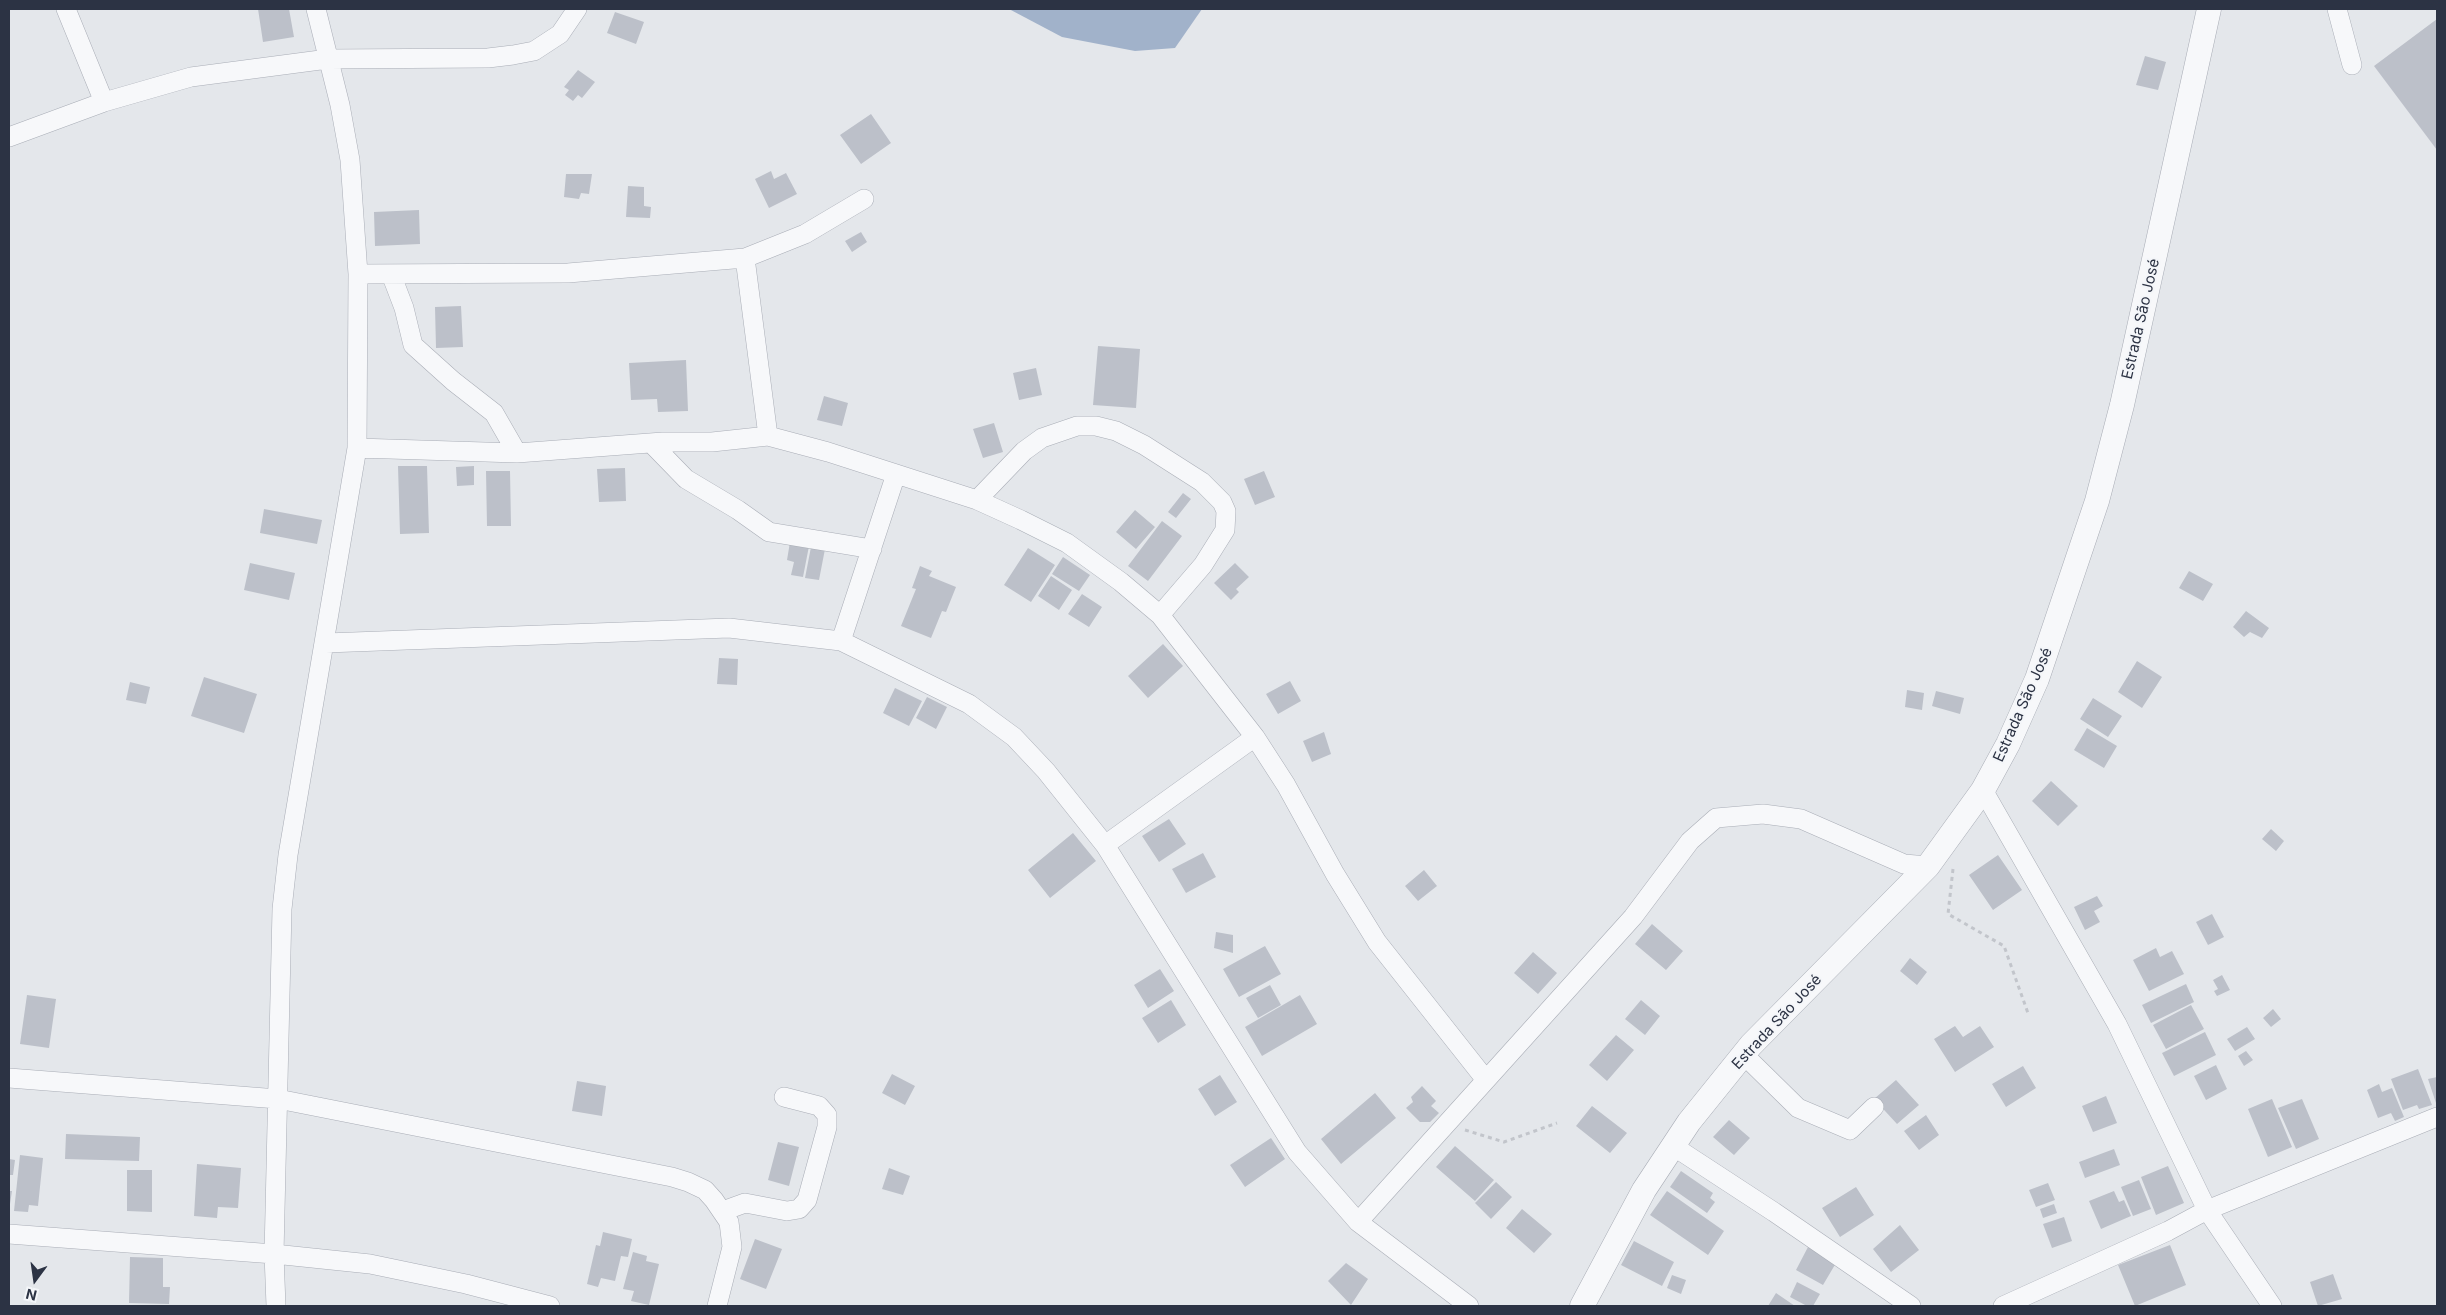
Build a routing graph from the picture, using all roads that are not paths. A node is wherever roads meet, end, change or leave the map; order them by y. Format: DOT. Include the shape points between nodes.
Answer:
graph roads {
  1 [pos="66,9"];
  2 [pos="316,9"];
  3 [pos="577,9"];
  4 [pos="2209,9"];
  5 [pos="2337,9"];
  6 [pos="328,59"];
  7 [pos="2352,65"];
  8 [pos="104,102"];
  9 [pos="9,137"];
  10 [pos="864,199"];
  11 [pos="745,258"];
  12 [pos="358,274"];
  13 [pos="391,274"];
  14 [pos="768,436"];
  15 [pos="651,443"];
  16 [pos="358,448"];
  17 [pos="518,453"];
  18 [pos="896,474"];
  19 [pos="977,500"];
  20 [pos="872,549"];
  21 [pos="1160,615"];
  22 [pos="841,640"];
  23 [pos="326,643"];
  24 [pos="1255,737"];
  25 [pos="1982,790"];
  26 [pos="1105,845"];
  27 [pos="1928,866"];
  28 [pos="1744,1055"];
  29 [pos="9,1078"];
  30 [pos="1486,1080"];
  31 [pos="784,1097"];
  32 [pos="278,1099"];
  33 [pos="1874,1107"];
  34 [pos="2437,1116"];
  35 [pos="1673,1146"];
  36 [pos="2207,1210"];
  37 [pos="723,1211"];
  38 [pos="1358,1222"];
  39 [pos="9,1234"];
  40 [pos="274,1254"];
  41 [pos="276,1306"];
  42 [pos="550,1306"];
  43 [pos="717,1306"];
  44 [pos="1469,1306"];
  45 [pos="1585,1306"];
  46 [pos="1911,1306"];
  47 [pos="2003,1306"];
  48 [pos="2272,1306"];
  1 -- 8 [label="street"];
  2 -- 6 [label="street"];
  3 -- 6 [label="street" via="560,34 534,50 513,56"];
  4 -- 25 [label="street, Estrada São José" via="2124,396 2097,502 2037,679 2008,744"];
  5 -- 7 [label="street"];
  6 -- 8 [label="street" via="191,77"];
  6 -- 12 [label="street" via="347,133"];
  8 -- 9 [label="street"];
  10 -- 11 [label="street" via="804,234"];
  11 -- 13 [label="street" via="568,273"];
  11 -- 14 [label="street"];
  12 -- 13 [label="street"];
  12 -- 16 [label="street"];
  13 -- 17 [label="street" via="413,345 494,413"];
  14 -- 15 [label="street" via="712,442"];
  14 -- 18 [label="street"];
  15 -- 17 [label="street"];
  15 -- 20 [label="street" via="686,479 769,532"];
  16 -- 17 [label="street"];
  16 -- 23 [label="street"];
  18 -- 19 [label="street"];
  18 -- 20 [label="street"];
  19 -- 21 [label="street" via="1067,544 1122,582"];
  19 -- 21 [label="street" via="1024,451 1042,438 1077,426 1116,431 1202,482 1224,506 1225,530 1203,565"];
  20 -- 22 [label="street"];
  21 -- 24 [label="street"];
  22 -- 23 [label="street" via="729,628"];
  22 -- 26 [label="street" via="968,704 1014,737 1046,771"];
  23 -- 32 [label="street" via="288,855 282,909"];
  24 -- 26 [label="street"];
  24 -- 30 [label="street" via="1378,942"];
  25 -- 27 [label="street, Estrada São José"];
  25 -- 36 [label="street" via="2117,1024"];
  26 -- 38 [label="street" via="1297,1152"];
  27 -- 28 [label="street, Estrada São José" via="1795,999"];
  27 -- 30 [label="street" via="1904,864 1801,819 1763,814 1716,818 1690,841 1633,917"];
  28 -- 33 [label="street" via="1798,1108 1850,1130"];
  28 -- 35 [label="street, Estrada São José"];
  29 -- 32 [label="street"];
  30 -- 38 [label="street"];
  31 -- 37 [label="street" via="819,1106 827,1115 828,1127 807,1200 799,1209 787,1211 745,1203"];
  32 -- 37 [label="street" via="672,1177 705,1190"];
  32 -- 40 [label="street"];
  34 -- 36 [label="street"];
  35 -- 45 [label="street, Estrada São José" via="1644,1190"];
  35 -- 46 [label="street"];
  36 -- 47 [label="street"];
  36 -- 48 [label="street"];
  37 -- 43 [label="street" via="729,1222 732,1246"];
  38 -- 44 [label="street"];
  39 -- 40 [label="street"];
  40 -- 41 [label="street"];
  40 -- 42 [label="street" via="370,1264"];
}
